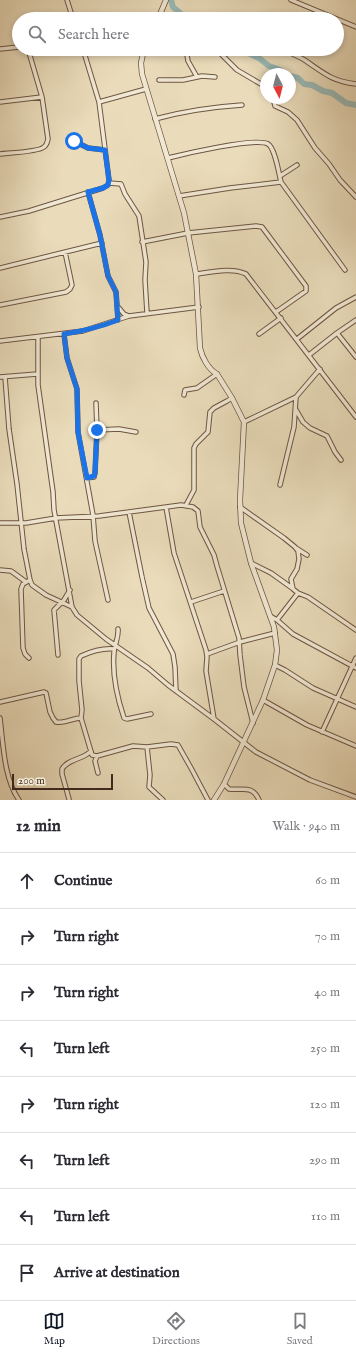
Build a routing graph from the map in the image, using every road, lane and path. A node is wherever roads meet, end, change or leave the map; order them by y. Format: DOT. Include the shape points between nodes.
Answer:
graph roads {
  1 [pos="67,0"];
  2 [pos="166,0"];
  3 [pos="293,0"];
  4 [pos="71,12"];
  5 [pos="161,12"];
  6 [pos="321,12"];
  7 [pos="344,22"];
  8 [pos="356,27"];
  9 [pos="12,48"];
  10 [pos="0,49"];
  11 [pos="30,56"];
  12 [pos="85,56"];
  13 [pos="143,56"];
  14 [pos="187,56"];
  15 [pos="223,56"];
  16 [pos="295,56"];
  17 [pos="197,77"];
  18 [pos="215,77"];
  19 [pos="159,80"];
  20 [pos="260,83"];
  21 [pos="356,84"];
  22 [pos="146,89"];
  23 [pos="42,97"];
  24 [pos="0,102"];
  25 [pos="99,102"];
  26 [pos="274,104"];
  27 [pos="242,105"];
  28 [pos="156,119"];
  29 [pos="74,141"];
  30 [pos="105,150"];
  31 [pos="0,154"];
  32 [pos="168,158"];
  33 [pos="297,165"];
  34 [pos="280,176"];
  35 [pos="281,182"];
  36 [pos="109,183"];
  37 [pos="88,192"];
  38 [pos="180,196"];
  39 [pos="355,196"];
  40 [pos="356,200"];
  41 [pos="0,217"];
  42 [pos="188,233"];
  43 [pos="142,242"];
  44 [pos="102,243"];
  45 [pos="65,252"];
  46 [pos="0,268"];
  47 [pos="345,270"];
  48 [pos="196,274"];
  49 [pos="356,296"];
  50 [pos="0,305"];
  51 [pos="117,306"];
  52 [pos="198,307"];
  53 [pos="276,312"];
  54 [pos="147,313"];
  55 [pos="129,316"];
  56 [pos="281,318"];
  57 [pos="118,320"];
  58 [pos="356,320"];
  59 [pos="337,333"];
  60 [pos="64,334"];
  61 [pos="259,334"];
  62 [pos="38,337"];
  63 [pos="297,339"];
  64 [pos="0,341"];
  65 [pos="309,355"];
  66 [pos="356,357"];
  67 [pos="320,369"];
  68 [pos="37,374"];
  69 [pos="217,374"];
  70 [pos="0,377"];
  71 [pos="5,377"];
  72 [pos="184,395"];
  73 [pos="296,397"];
  74 [pos="232,398"];
  75 [pos="96,403"];
  76 [pos="296,409"];
  77 [pos="356,417"];
  78 [pos="244,422"];
  79 [pos="97,430"];
  80 [pos="136,432"];
  81 [pos="341,460"];
  82 [pos="87,478"];
  83 [pos="280,486"];
  84 [pos="186,505"];
  85 [pos="166,507"];
  86 [pos="240,507"];
  87 [pos="129,512"];
  88 [pos="93,515"];
  89 [pos="56,518"];
  90 [pos="0,523"];
  91 [pos="21,524"];
  92 [pos="295,547"];
  93 [pos="307,555"];
  94 [pos="251,563"];
  95 [pos="0,570"];
  96 [pos="28,581"];
  97 [pos="293,588"];
  98 [pos="70,590"];
  99 [pos="224,591"];
  100 [pos="298,593"];
  101 [pos="108,600"];
  102 [pos="190,602"];
  103 [pos="61,603"];
  104 [pos="72,608"];
  105 [pos="270,616"];
  106 [pos="277,620"];
  107 [pos="118,629"];
  108 [pos="356,630"];
  109 [pos="275,633"];
  110 [pos="240,642"];
  111 [pos="115,647"];
  112 [pos="207,654"];
  113 [pos="58,655"];
  114 [pos="29,658"];
  115 [pos="356,658"];
  116 [pos="275,665"];
  117 [pos="352,666"];
  118 [pos="356,668"];
  119 [pos="176,691"];
  120 [pos="337,699"];
  121 [pos="263,700"];
  122 [pos="0,702"];
  123 [pos="356,708"];
  124 [pos="151,714"];
  125 [pos="0,718"];
  126 [pos="81,718"];
  127 [pos="214,719"];
  128 [pos="253,724"];
  129 [pos="322,732"];
  130 [pos="244,742"];
  131 [pos="356,746"];
  132 [pos="147,748"];
  133 [pos="91,750"];
  134 [pos="97,756"];
  135 [pos="98,773"];
  136 [pos="224,784"];
  137 [pos="356,796"];
  138 [pos="69,799"];
  139 [pos="19,800"];
  140 [pos="163,800"];
  141 [pos="208,800"];
  142 [pos="214,800"];
  143 [pos="259,800"];
  1 -- 4 [label="street"];
  2 -- 5 [label="street"];
  3 -- 6 [label="street"];
  7 -- 8 [label="street"];
  9 -- 10 [label="street"];
  11 -- 23 [label="street"];
  12 -- 25 [label="street"];
  13 -- 22 [label="street" via="141,64"];
  14 -- 17 [label="street"];
  15 -- 20 [label="street" via="237,70"];
  16 -- 21 [label="street" via="331,78"];
  17 -- 18 [label="street"];
  17 -- 19 [label="street"];
  22 -- 25 [label="street"];
  22 -- 28 [label="street"];
  23 -- 24 [label="street"];
  23 -- 31 [label="street" via="48,139 45,147"];
  25 -- 30 [label="street"];
  26 -- 39 [label="street" via="297,120 315,148"];
  27 -- 28 [label="street" via="191,110"];
  28 -- 32 [label="street"];
  29 -- 30 [label="street" via="88,148"];
  30 -- 36 [label="street"];
  32 -- 34 [label="street" via="213,147 264,143 272,148"];
  32 -- 38 [label="street"];
  33 -- 34 [label="street"];
  34 -- 35 [label="street"];
  35 -- 38 [label="street"];
  35 -- 47 [label="street"];
  36 -- 37 [label="street" via="103,188"];
  36 -- 43 [label="street" via="121,184 138,213"];
  37 -- 41 [label="street" via="29,211"];
  37 -- 44 [label="street"];
  38 -- 42 [label="street"];
  39 -- 40 [label="street"];
  42 -- 43 [label="street"];
  42 -- 48 [label="street"];
  42 -- 53 [label="street" via="262,227 307,288"];
  43 -- 54 [label="street" via="146,262"];
  44 -- 45 [label="street"];
  44 -- 51 [label="street" via="108,276 116,292"];
  45 -- 46 [label="street"];
  45 -- 50 [label="street" via="72,285 69,290"];
  48 -- 52 [label="street"];
  48 -- 53 [label="street" via="232,270 244,272"];
  49 -- 63 [label="street" via="336,308"];
  51 -- 55 [label="street"];
  51 -- 57 [label="street"];
  52 -- 54 [label="street"];
  52 -- 69 [label="street" via="200,348 206,362"];
  53 -- 56 [label="street"];
  54 -- 55 [label="street"];
  55 -- 57 [label="street"];
  56 -- 61 [label="street"];
  56 -- 63 [label="street"];
  57 -- 60 [label="street" via="88,330"];
  58 -- 59 [label="street"];
  59 -- 65 [label="street"];
  59 -- 66 [label="street"];
  60 -- 62 [label="street"];
  60 -- 82 [label="street" via="67,358 77,389 78,432"];
  62 -- 64 [label="street"];
  62 -- 68 [label="street"];
  63 -- 65 [label="street"];
  65 -- 67 [label="street"];
  67 -- 73 [label="street"];
  67 -- 77 [label="street"];
  68 -- 71 [label="street"];
  68 -- 89 [label="street"];
  69 -- 72 [label="street" via="197,388 185,390"];
  69 -- 74 [label="street"];
  70 -- 71 [label="street"];
  71 -- 91 [label="street"];
  73 -- 76 [label="street"];
  73 -- 78 [label="street"];
  74 -- 78 [label="street"];
  74 -- 84 [label="street" via="210,412 208,432 194,448 194,490"];
  75 -- 79 [label="street"];
  76 -- 81 [label="street" via="303,422 327,436"];
  76 -- 83 [label="street"];
  78 -- 86 [label="street"];
  79 -- 80 [label="street" via="119,429"];
  79 -- 82 [label="street" via="95,473 94,476"];
  82 -- 88 [label="street"];
  84 -- 85 [label="street"];
  84 -- 99 [label="street" via="196,509 200,514 200,527 214,555"];
  85 -- 87 [label="street"];
  85 -- 102 [label="street" via="174,553"];
  86 -- 92 [label="street"];
  86 -- 94 [label="street" via="243,533"];
  87 -- 88 [label="street"];
  87 -- 119 [label="street" via="150,608 173,654"];
  88 -- 89 [label="street"];
  88 -- 101 [label="street" via="96,546"];
  89 -- 91 [label="street"];
  89 -- 98 [label="street"];
  90 -- 91 [label="street"];
  91 -- 96 [label="street"];
  92 -- 93 [label="street"];
  92 -- 97 [label="street" via="299,559 291,579"];
  94 -- 97 [label="street"];
  94 -- 105 [label="street"];
  95 -- 96 [label="street" via="11,571"];
  96 -- 103 [label="street"];
  96 -- 114 [label="street" via="21,589 23,648"];
  97 -- 100 [label="street"];
  98 -- 103 [label="street"];
  98 -- 104 [label="street"];
  99 -- 102 [label="street"];
  99 -- 110 [label="street"];
  100 -- 106 [label="street"];
  100 -- 108 [label="street" via="308,597"];
  102 -- 112 [label="street"];
  103 -- 104 [label="street"];
  103 -- 113 [label="street" via="54,610"];
  104 -- 111 [label="street"];
  105 -- 106 [label="street"];
  105 -- 109 [label="street"];
  106 -- 117 [label="street" via="294,634"];
  107 -- 111 [label="street"];
  109 -- 110 [label="street"];
  109 -- 116 [label="street"];
  110 -- 112 [label="street"];
  110 -- 128 [label="street" via="244,687"];
  111 -- 119 [label="street" via="148,668"];
  111 -- 124 [label="street" via="116,687 124,718"];
  111 -- 126 [label="street" via="86,654 80,658"];
  112 -- 127 [label="street" via="206,671"];
  115 -- 117 [label="street"];
  116 -- 120 [label="street"];
  116 -- 121 [label="street"];
  117 -- 118 [label="street"];
  117 -- 120 [label="street"];
  119 -- 127 [label="street"];
  120 -- 123 [label="street"];
  120 -- 129 [label="street"];
  121 -- 128 [label="street"];
  121 -- 129 [label="street"];
  122 -- 126 [label="street" via="44,692 56,722"];
  125 -- 139 [label="street" via="9,779"];
  126 -- 133 [label="street"];
  127 -- 130 [label="street"];
  128 -- 130 [label="street"];
  129 -- 131 [label="street"];
  130 -- 136 [label="street"];
  130 -- 137 [label="street" via="268,759 310,780"];
  132 -- 134 [label="street" via="133,746"];
  132 -- 140 [label="street" via="149,787"];
  132 -- 141 [label="street" via="178,745"];
  133 -- 134 [label="street" via="92,755"];
  133 -- 138 [label="street" via="85,756 68,762 62,769"];
  134 -- 135 [label="street" via="95,764"];
  136 -- 142 [label="street"];
  136 -- 143 [label="street" via="229,789 252,791"];
}
